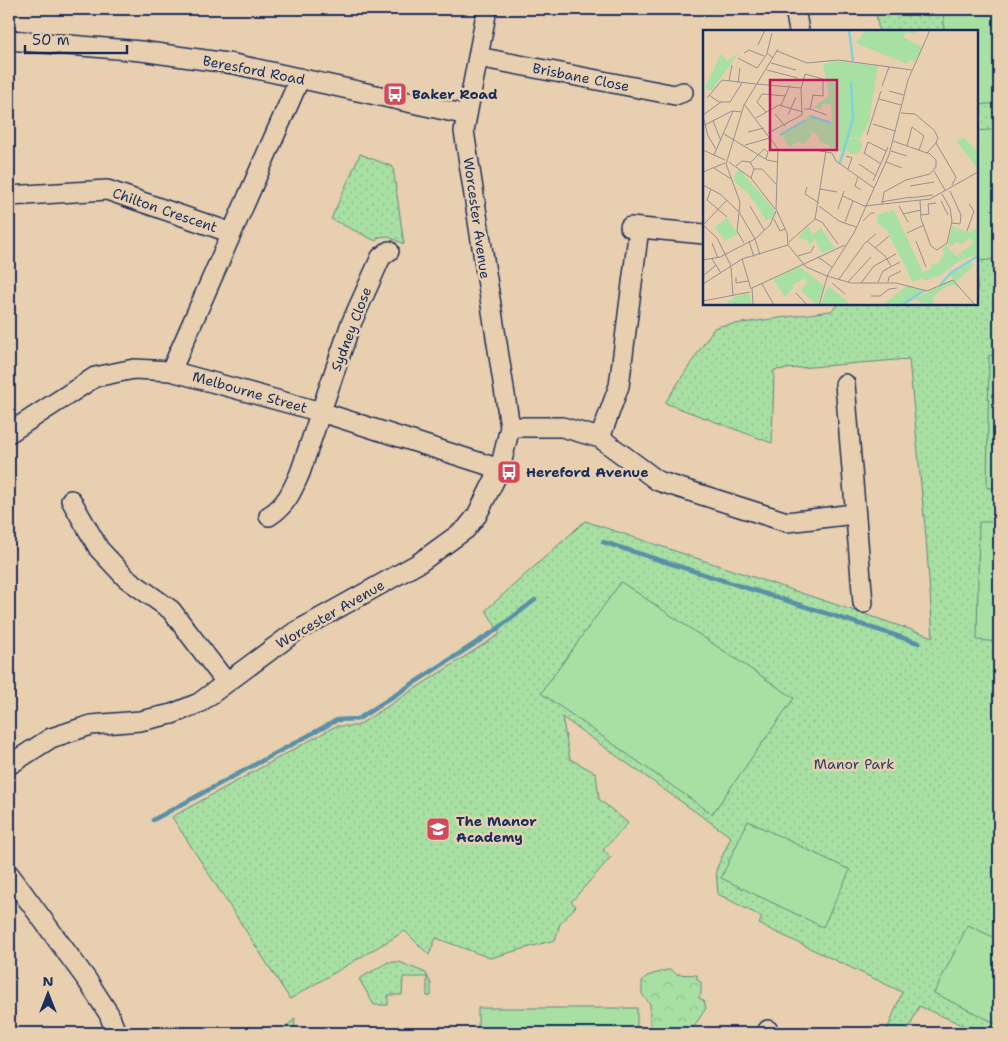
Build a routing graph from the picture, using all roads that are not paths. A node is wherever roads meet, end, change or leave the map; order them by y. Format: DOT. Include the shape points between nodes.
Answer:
graph roads {
  1 [pos="487,9"];
  2 [pos="795,9"];
  3 [pos="799,30"];
  4 [pos="9,40"];
  5 [pos="478,57"];
  6 [pos="300,78"];
  7 [pos="683,92"];
  8 [pos="467,115"];
  9 [pos="9,196"];
  10 [pos="232,233"];
  11 [pos="703,234"];
  12 [pos="389,251"];
  13 [pos="171,371"];
  14 [pos="844,384"];
  15 [pos="321,412"];
  16 [pos="510,428"];
  17 [pos="9,433"];
  18 [pos="600,438"];
  19 [pos="500,469"];
  20 [pos="70,500"];
  21 [pos="854,514"];
  22 [pos="269,516"];
  23 [pos="862,603"];
  24 [pos="226,682"];
  25 [pos="9,765"];
  26 [pos="9,874"];
  27 [pos="116,1033"];
  1 -- 5 [label="street, Worcester Avenue"];
  2 -- 3 [label="street"];
  4 -- 6 [label="street, Beresford Road" via="141,50"];
  5 -- 7 [label="street, Brisbane Close" via="676,95"];
  5 -- 8 [label="street, Worcester Avenue"];
  6 -- 8 [label="street, Beresford Road"];
  6 -- 10 [label="street"];
  8 -- 16 [label="street, Worcester Avenue" via="464,130"];
  9 -- 10 [label="street, Chilton Crescent" via="108,190"];
  10 -- 13 [label="street"];
  11 -- 18 [label="street" via="634,228 619,386"];
  12 -- 15 [label="street, Sydney Close" via="381,257 350,326"];
  13 -- 15 [label="street, Melbourne Street"];
  13 -- 17 [label="street, Melbourne Street" via="134,368 94,377"];
  14 -- 21 [label="street"];
  15 -- 19 [label="street, Melbourne Street"];
  15 -- 22 [label="street, Sydney Close" via="290,495 280,510"];
  16 -- 18 [label="street" via="562,428"];
  16 -- 19 [label="street, Worcester Avenue"];
  18 -- 21 [label="street" via="658,481 787,522"];
  19 -- 24 [label="street, Worcester Avenue" via="477,515 466,529 419,563 295,632"];
  20 -- 24 [label="street" via="99,549 126,578 171,610"];
  21 -- 23 [label="street"];
  24 -- 25 [label="street, Worcester Avenue" via="198,703 172,714 140,721 91,725 51,738"];
  26 -- 27 [label="street" via="109,1014"];
}
